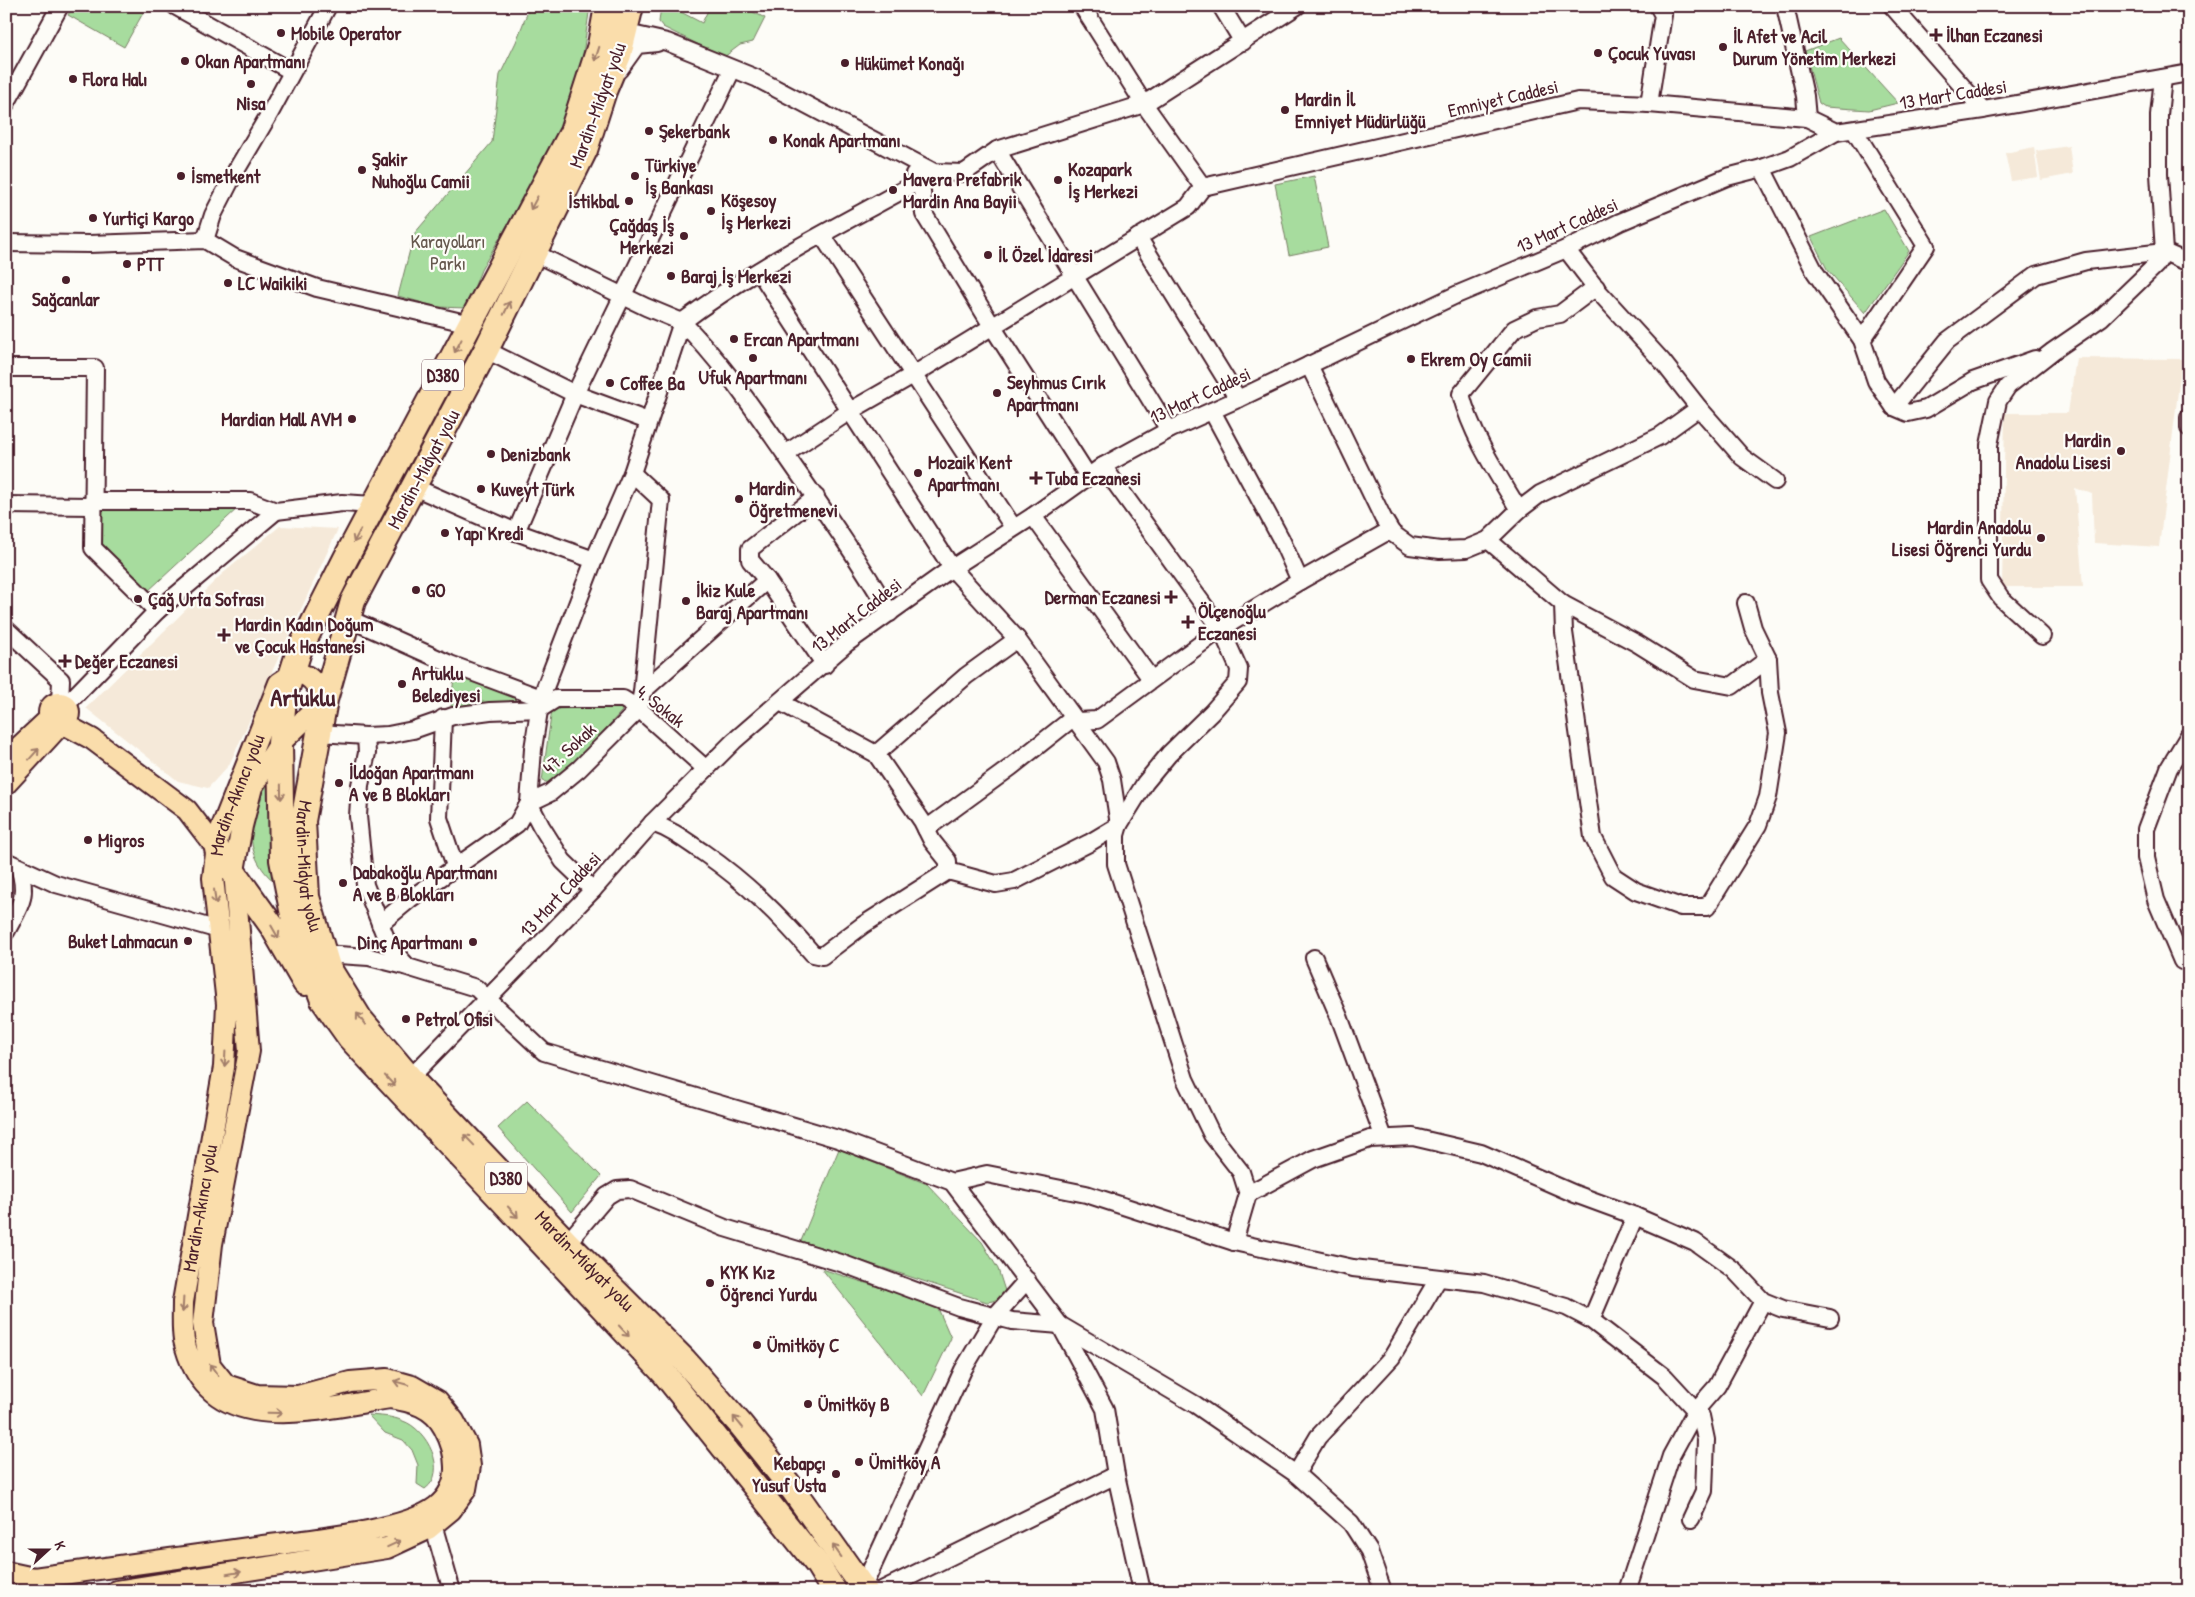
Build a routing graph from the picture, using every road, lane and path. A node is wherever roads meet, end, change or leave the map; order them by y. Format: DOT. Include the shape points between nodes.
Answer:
graph roads {
  1 [pos="60,6"];
  2 [pos="175,6"];
  3 [pos="328,6"];
  4 [pos="631,6"];
  5 [pos="1082,6"];
  6 [pos="1221,6"];
  7 [pos="1297,6"];
  8 [pos="1658,6"];
  9 [pos="1785,6"];
  10 [pos="1892,6"];
  11 [pos="611,22"];
  12 [pos="667,42"];
  13 [pos="1243,42"];
  14 [pos="732,70"];
  15 [pos="292,71"];
  16 [pos="2189,73"];
  17 [pos="2163,78"];
  18 [pos="604,91"];
  19 [pos="6,104"];
  20 [pos="1649,104"];
  21 [pos="1140,105"];
  22 [pos="1983,110"];
  23 [pos="1807,118"];
  24 [pos="1854,130"];
  25 [pos="1836,132"];
  26 [pos="877,142"];
  27 [pos="997,150"];
  28 [pos="1762,168"];
  29 [pos="951,172"];
  30 [pos="922,180"];
  31 [pos="1203,187"];
  32 [pos="822,235"];
  33 [pos="1138,237"];
  34 [pos="205,240"];
  35 [pos="6,243"];
  36 [pos="1566,249"];
  37 [pos="2164,252"];
  38 [pos="534,253"];
  39 [pos="2189,263"];
  40 [pos="759,271"];
  41 [pos="1073,277"];
  42 [pos="1596,287"];
  43 [pos="623,295"];
  44 [pos="682,322"];
  45 [pos="470,324"];
  46 [pos="992,326"];
  47 [pos="1862,340"];
  48 [pos="486,350"];
  49 [pos="2047,355"];
  50 [pos="1309,365"];
  51 [pos="6,368"];
  52 [pos="913,375"];
  53 [pos="575,394"];
  54 [pos="1238,400"];
  55 [pos="1894,407"];
  56 [pos="1698,408"];
  57 [pos="850,411"];
  58 [pos="1212,411"];
  59 [pos="2189,416"];
  60 [pos="648,421"];
  61 [pos="2189,428"];
  62 [pos="1169,430"];
  63 [pos="785,454"];
  64 [pos="1103,466"];
  65 [pos="632,473"];
  66 [pos="1088,476"];
  67 [pos="1775,481"];
  68 [pos="414,487"];
  69 [pos="816,497"];
  70 [pos="93,503"];
  71 [pos="6,505"];
  72 [pos="374,505"];
  73 [pos="1519,510"];
  74 [pos="276,511"];
  75 [pos="1033,516"];
  76 [pos="1013,528"];
  77 [pos="516,532"];
  78 [pos="1392,533"];
  79 [pos="1488,540"];
  80 [pos="594,560"];
  81 [pos="952,568"];
  82 [pos="766,580"];
  83 [pos="1300,581"];
  84 [pos="1746,603"];
  85 [pos="1563,604"];
  86 [pos="157,612"];
  87 [pos="890,613"];
  88 [pos="348,618"];
  89 [pos="6,629"];
  90 [pos="1221,629"];
  91 [pos="2042,636"];
  92 [pos="6,639"];
  93 [pos="1017,639"];
  94 [pos="1768,659"];
  95 [pos="825,665"];
  96 [pos="285,679"];
  97 [pos="1151,679"];
  98 [pos="642,692"];
  99 [pos="325,700"];
  100 [pos="780,702"];
  101 [pos="541,704"];
  102 [pos="639,709"];
  103 [pos="57,712"];
  104 [pos="442,718"];
  105 [pos="1075,720"];
  106 [pos="319,733"];
  107 [pos="366,736"];
  108 [pos="2189,736"];
  109 [pos="280,743"];
  110 [pos="876,754"];
  111 [pos="6,759"];
  112 [pos="706,769"];
  113 [pos="6,784"];
  114 [pos="529,803"];
  115 [pos="652,824"];
  116 [pos="1119,826"];
  117 [pos="926,829"];
  118 [pos="217,849"];
  119 [pos="13,864"];
  120 [pos="456,869"];
  121 [pos="234,871"];
  122 [pos="948,871"];
  123 [pos="593,890"];
  124 [pos="380,924"];
  125 [pos="219,930"];
  126 [pos="6,932"];
  127 [pos="323,954"];
  128 [pos="1314,958"];
  129 [pos="2182,961"];
  130 [pos="407,966"];
  131 [pos="487,999"];
  132 [pos="323,1000"];
  133 [pos="410,1078"];
  134 [pos="1384,1138"];
  135 [pos="952,1182"];
  136 [pos="1248,1194"];
  137 [pos="1635,1216"];
  138 [pos="567,1242"];
  139 [pos="1234,1242"];
  140 [pos="1438,1279"];
  141 [pos="1028,1280"];
  142 [pos="1763,1301"];
  143 [pos="995,1316"];
  144 [pos="1830,1318"];
  145 [pos="1591,1320"];
  146 [pos="1060,1325"];
  147 [pos="1696,1410"];
  148 [pos="1296,1474"];
  149 [pos="1116,1475"];
  150 [pos="1691,1519"];
  151 [pos="433,1524"];
  152 [pos="6,1572"];
  153 [pos="152,1589"];
  154 [pos="871,1590"];
  155 [pos="117,1591"];
  156 [pos="452,1591"];
  157 [pos="834,1591"];
  158 [pos="1142,1591"];
  159 [pos="1383,1591"];
  160 [pos="1627,1591"];
  1 -- 19 [label="street"];
  2 -- 15 [label="street"];
  3 -- 15 [label="street"];
  4 -- 11 [label="highway, Mardin-Midyat yolu / D380"];
  4 -- 12 [label="street" via="639,20"];
  5 -- 21 [label="street"];
  6 -- 13 [label="street"];
  7 -- 13 [label="street"];
  8 -- 20 [label="street" via="1663,15"];
  9 -- 23 [label="street"];
  10 -- 22 [label="street"];
  11 -- 12 [label="street"];
  11 -- 18 [label="highway, Mardin-Midyat yolu / D380" via="618,56"];
  11 -- 45 [label="highway, Mardin-Midyat yolu / D380, one-way" via="600,45 572,132"];
  12 -- 14 [label="street"];
  12 -- 18 [label="street" via="637,45"];
  13 -- 21 [label="street"];
  14 -- 26 [label="street" via="756,78"];
  14 -- 43 [label="street"];
  15 -- 34 [label="street" via="213,215"];
  16 -- 17 [label="street, 13 Mart Caddesi"];
  17 -- 22 [label="street, 13 Mart Caddesi"];
  17 -- 37 [label="street" via="2159,174"];
  18 -- 38 [label="highway, Mardin-Midyat yolu / D380" via="585,150"];
  20 -- 23 [label="street, Emniyet Caddesi"];
  20 -- 31 [label="street, Emniyet Caddesi" via="1578,101"];
  21 -- 27 [label="street"];
  21 -- 31 [label="street"];
  22 -- 24 [label="street, 13 Mart Caddesi"];
  23 -- 25 [label="street, Emniyet Caddesi"];
  24 -- 25 [label="street, 13 Mart Caddesi"];
  24 -- 47 [label="street" via="1926,246"];
  25 -- 28 [label="street, 13 Mart Caddesi" via="1790,158"];
  26 -- 29 [label="street" via="934,172"];
  26 -- 30 [label="street"];
  27 -- 29 [label="street" via="964,173"];
  27 -- 41 [label="street"];
  28 -- 36 [label="street, 13 Mart Caddesi" via="1727,177 1620,222"];
  28 -- 47 [label="street" via="1815,272"];
  29 -- 30 [label="street"];
  30 -- 32 [label="street"];
  30 -- 46 [label="street" via="924,214"];
  31 -- 33 [label="street" via="1188,207"];
  32 -- 40 [label="street"];
  32 -- 52 [label="street"];
  33 -- 41 [label="street"];
  33 -- 54 [label="street"];
  34 -- 35 [label="street"];
  34 -- 45 [label="street" via="235,258 317,288"];
  36 -- 42 [label="street"];
  36 -- 50 [label="street, 13 Mart Caddesi" via="1456,295"];
  37 -- 39 [label="street"];
  37 -- 49 [label="street" via="2156,265 2101,318"];
  37 -- 55 [label="street" via="2086,261 2036,275 1947,341"];
  38 -- 43 [label="street"];
  48 -- 38 [label="highway, Mardin-Midyat yolu / D380, one-way"];
  40 -- 44 [label="street" via="728,288"];
  40 -- 57 [label="street"];
  41 -- 46 [label="street"];
  41 -- 62 [label="street"];
  42 -- 56 [label="street" via="1662,361"];
  42 -- 73 [label="street" via="1560,314 1537,318 1514,329 1461,394 1478,440"];
  43 -- 44 [label="street"];
  43 -- 53 [label="street"];
  44 -- 60 [label="street"];
  44 -- 63 [label="street" via="743,392"];
  45 -- 72 [label="highway, Mardin-Midyat yolu / D380, one-way"];
  46 -- 52 [label="street"];
  46 -- 66 [label="street"];
  47 -- 55 [label="street" via="1876,382"];
  48 -- 53 [label="street"];
  48 -- 68 [label="highway, Mardin-Midyat yolu / D380"];
  49 -- 55 [label="street" via="1973,381 1926,409 1908,413"];
  49 -- 91 [label="street" via="2008,386 1998,401 1989,445 1989,580 2001,598"];
  50 -- 54 [label="street, 13 Mart Caddesi"];
  50 -- 78 [label="street"];
  51 -- 70 [label="street" via="95,368"];
  52 -- 57 [label="street"];
  52 -- 76 [label="street"];
  53 -- 60 [label="street"];
  53 -- 77 [label="street"];
  54 -- 58 [label="street, 13 Mart Caddesi"];
  56 -- 67 [label="street" via="1742,457"];
  56 -- 73 [label="street" via="1660,436 1540,494"];
  57 -- 63 [label="street"];
  57 -- 81 [label="street"];
  58 -- 62 [label="street, 13 Mart Caddesi"];
  58 -- 83 [label="street"];
  59 -- 61 [label="street"];
  60 -- 65 [label="street"];
  62 -- 64 [label="street, 13 Mart Caddesi"];
  63 -- 69 [label="street"];
  64 -- 66 [label="street, 13 Mart Caddesi"];
  64 -- 90 [label="street"];
  65 -- 80 [label="street"];
  65 -- 98 [label="street" via="661,500"];
  66 -- 75 [label="street, 13 Mart Caddesi"];
  68 -- 77 [label="street"];
  68 -- 88 [label="highway, Mardin-Midyat yolu / D380" via="353,601"];
  69 -- 82 [label="street" via="750,549 750,560"];
  69 -- 87 [label="street"];
  70 -- 71 [label="street"];
  70 -- 74 [label="street" via="250,501"];
  70 -- 86 [label="street" via="93,548"];
  72 -- 74 [label="street" via="342,503"];
  72 -- 96 [label="highway, Mardin-Midyat yolu / D380, one-way"];
  73 -- 79 [label="street"];
  74 -- 86 [label="street"];
  75 -- 76 [label="street, 13 Mart Caddesi"];
  75 -- 97 [label="street"];
  76 -- 81 [label="street, 13 Mart Caddesi"];
  77 -- 80 [label="street"];
  78 -- 79 [label="street" via="1410,546 1440,550 1466,549"];
  78 -- 83 [label="street" via="1386,533"];
  79 -- 85 [label="street"];
  80 -- 101 [label="street"];
  81 -- 87 [label="street, 13 Mart Caddesi"];
  81 -- 93 [label="street"];
  82 -- 95 [label="street"];
  82 -- 98 [label="street"];
  83 -- 90 [label="street"];
  84 -- 94 [label="street" via="1753,628"];
  85 -- 94 [label="street" via="1638,644 1694,679 1732,686"];
  85 -- 94 [label="street" via="1564,632 1593,837 1614,876 1636,891 1681,907 1707,907 1758,825 1768,797 1778,733 1770,693"];
  86 -- 103 [label="street"];
  87 -- 95 [label="street, 13 Mart Caddesi" via="847,643"];
  88 -- 99 [label="highway, Mardin-Midyat yolu / D380"];
  88 -- 101 [label="street"];
  89 -- 103 [label="street" via="61,680"];
  90 -- 97 [label="street"];
  90 -- 116 [label="street" via="1239,669 1238,682 1145,783"];
  92 -- 103 [label="street" via="52,682"];
  93 -- 105 [label="street"];
  93 -- 110 [label="street" via="966,676"];
  95 -- 100 [label="street, 13 Mart Caddesi"];
  96 -- 99 [label="main road" via="303,674 311,678"];
  96 -- 109 [label="highway, Mardin-Midyat yolu / D380"];
  96 -- 118 [label="main road, Mardin-Akıncı yolu" via="218,837"];
  97 -- 105 [label="street" via="1096,720"];
  98 -- 102 [label="street"];
  99 -- 106 [label="highway, Mardin-Midyat yolu / D380"];
  99 -- 109 [label="main road, Mardin-Akıncı yolu"];
  100 -- 110 [label="street"];
  100 -- 112 [label="street, 13 Mart Caddesi"];
  101 -- 102 [label="street, 4. Sokak" via="556,699 623,699"];
  101 -- 104 [label="street, 4. Sokak"];
  101 -- 114 [label="street" via="533,749"];
  102 -- 112 [label="street, 4. Sokak"];
  102 -- 114 [label="street, 47. Sokak" via="579,769 550,793"];
  103 -- 111 [label="main road"];
  113 -- 103 [label="main road, one-way"];
  103 -- 118 [label="main road" via="187,810"];
  104 -- 107 [label="street, 4. Sokak" via="413,730"];
  104 -- 120 [label="street" via="439,818"];
  105 -- 116 [label="street" via="1106,762"];
  105 -- 117 [label="street"];
  106 -- 107 [label="street, 4. Sokak"];
  106 -- 127 [label="highway, Mardin-Midyat yolu / D380" via="303,822 307,897"];
  107 -- 124 [label="street" via="367,752 358,816 360,849 365,885"];
  108 -- 129 [label="street" via="2169,768 2146,829 2146,858 2156,900"];
  109 -- 121 [label="main road, Mardin-Akıncı yolu" via="252,788"];
  109 -- 132 [label="highway, Mardin-Midyat yolu / D380, one-way" via="282,860 295,925"];
  110 -- 117 [label="street"];
  112 -- 115 [label="street, 13 Mart Caddesi"];
  114 -- 120 [label="street" via="517,824"];
  114 -- 123 [label="street" via="563,861"];
  115 -- 122 [label="street" via="670,830 720,864 756,893 813,954 822,956 863,925"];
  115 -- 123 [label="street, 13 Mart Caddesi"];
  116 -- 122 [label="street" via="1014,881 996,884"];
  116 -- 136 [label="street" via="1116,864 1185,1079 1212,1135 1241,1172"];
  117 -- 122 [label="street" via="948,861"];
  118 -- 121 [label="highway"];
  118 -- 125 [label="main road, Mardin-Akıncı yolu, one-way" via="213,878"];
  119 -- 125 [label="street" via="56,884"];
  119 -- 126 [label="street" via="24,883 23,898"];
  120 -- 124 [label="street"];
  121 -- 132 [label="highway, one-way" via="272,926 303,981"];
  151 -- 121 [label="main road, Mardin-Akıncı yolu, one-way" via="451,1510 466,1489 470,1466 467,1445 438,1401 412,1386 387,1379 350,1382 298,1396 257,1395 226,1385 210,1365 203,1323 211,1254 249,1051"];
  123 -- 131 [label="street, 13 Mart Caddesi"];
  124 -- 130 [label="street" via="389,946"];
  125 -- 152 [label="main road, Mardin-Akıncı yolu, one-way" via="228,1004 224,1067 183,1302 184,1338 193,1367 210,1390 238,1408 253,1412 283,1414 390,1398 418,1404 436,1416 448,1436 455,1460 453,1485 434,1508 404,1521 344,1535 34,1578"];
  127 -- 130 [label="street" via="369,957"];
  133 -- 127 [label="highway, Mardin-Midyat yolu / D380, one-way" via="360,1019"];
  128 -- 134 [label="street"];
  130 -- 131 [label="street" via="476,988"];
  131 -- 133 [label="street, 13 Mart Caddesi"];
  131 -- 135 [label="street" via="544,1052 838,1140"];
  132 -- 157 [label="highway, Mardin-Midyat yolu / D380, one-way" via="350,1038 664,1373 818,1565"];
  138 -- 133 [label="highway, Mardin-Midyat yolu / D380, one-way"];
  134 -- 136 [label="street" via="1370,1139 1314,1159"];
  134 -- 137 [label="street" via="1413,1137 1481,1153"];
  135 -- 139 [label="street" via="987,1174 1086,1194"];
  135 -- 141 [label="street"];
  136 -- 139 [label="street"];
  137 -- 142 [label="street" via="1695,1242 1734,1270"];
  137 -- 145 [label="street"];
  138 -- 143 [label="street" via="607,1196 617,1190 630,1189 725,1228 841,1263 960,1307"];
  154 -- 138 [label="highway, Mardin-Midyat yolu / D380, one-way" via="741,1425 684,1360"];
  139 -- 140 [label="street" via="1353,1268"];
  140 -- 145 [label="street" via="1484,1284 1566,1307"];
  140 -- 148 [label="street" via="1392,1357 1318,1437"];
  141 -- 143 [label="street"];
  141 -- 146 [label="street"];
  142 -- 144 [label="street" via="1783,1310"];
  142 -- 147 [label="street" via="1717,1386"];
  143 -- 146 [label="street"];
  143 -- 154 [label="street" via="963,1370"];
  145 -- 147 [label="street" via="1665,1377"];
  146 -- 148 [label="street" via="1196,1405"];
  146 -- 149 [label="street" via="1105,1410"];
  147 -- 150 [label="street" via="1701,1416 1706,1440 1704,1491"];
  147 -- 160 [label="street" via="1671,1456"];
  148 -- 159 [label="street" via="1351,1523 1370,1551"];
  149 -- 154 [label="street"];
  149 -- 158 [label="street"];
  153 -- 151 [label="main road, Mardin-Akıncı yolu, one-way" via="386,1548"];
  151 -- 156 [label="street"];
  153 -- 155 [label="main road, Mardin-Akıncı yolu"];
}
